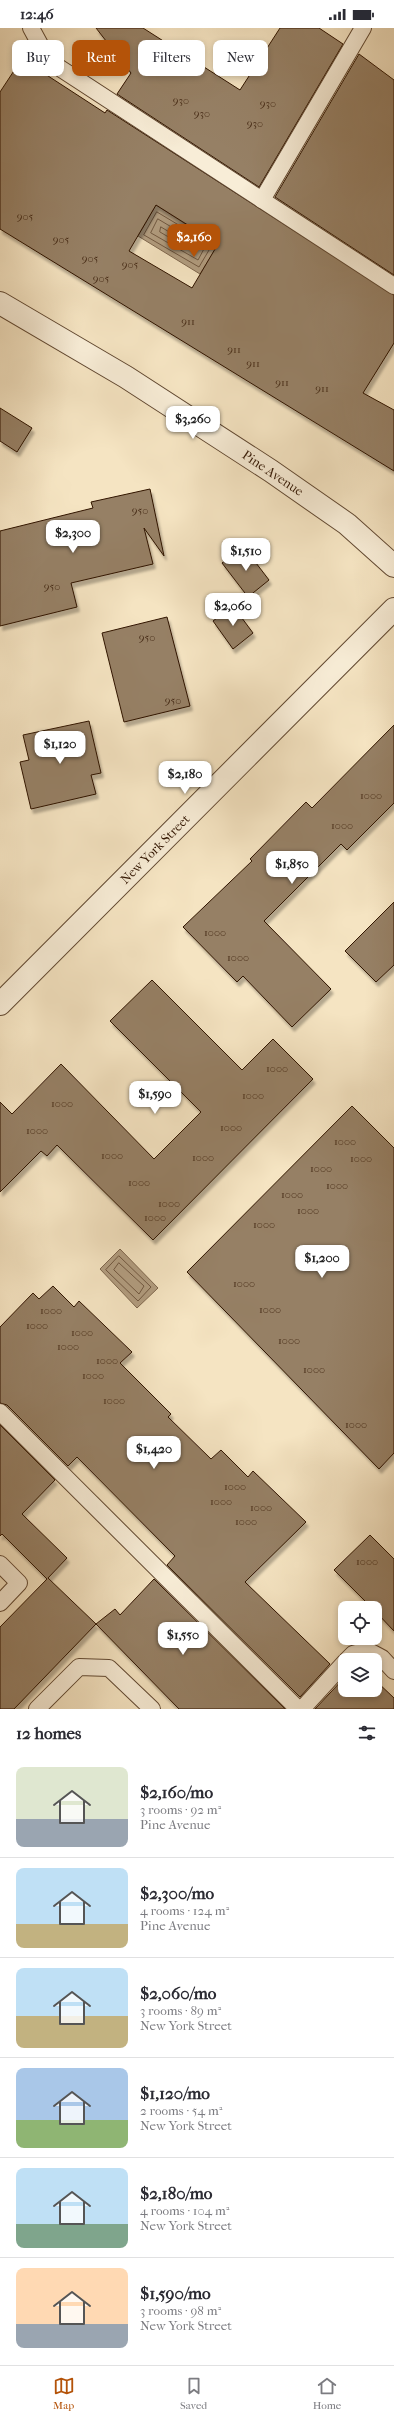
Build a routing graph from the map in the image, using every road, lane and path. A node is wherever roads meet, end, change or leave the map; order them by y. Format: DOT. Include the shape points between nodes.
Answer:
graph roads {
  1 [pos="31,28"];
  2 [pos="363,28"];
  3 [pos="262,200"];
  4 [pos="394,286"];
  5 [pos="0,303"];
  6 [pos="394,566"];
  7 [pos="394,609"];
  8 [pos="1,1002"];
  9 [pos="0,1412"];
  10 [pos="0,1564"];
  11 [pos="0,1603"];
  12 [pos="356,1653"];
  13 [pos="373,1653"];
  14 [pos="382,1658"];
  15 [pos="338,1670"];
  16 [pos="394,1671"];
  17 [pos="37,1709"];
  18 [pos="152,1709"];
  19 [pos="298,1709"];
  20 [pos="302,1709"];
  1 -- 3 [label="lane" via="49,61"];
  2 -- 3 [label="lane"];
  3 -- 4 [label="lane"];
  5 -- 6 [label="street, Pine Avenue" via="126,377 271,471 347,524"];
  7 -- 8 [label="street, New York Street"];
  9 -- 19 [label="lane"];
  10 -- 11 [label="lane" via="19,1583"];
  12 -- 13 [label="lane" via="367,1650"];
  14 -- 16 [label="lane"];
  15 -- 20 [label="lane"];
  17 -- 18 [label="lane" via="79,1667 108,1668"];
}
